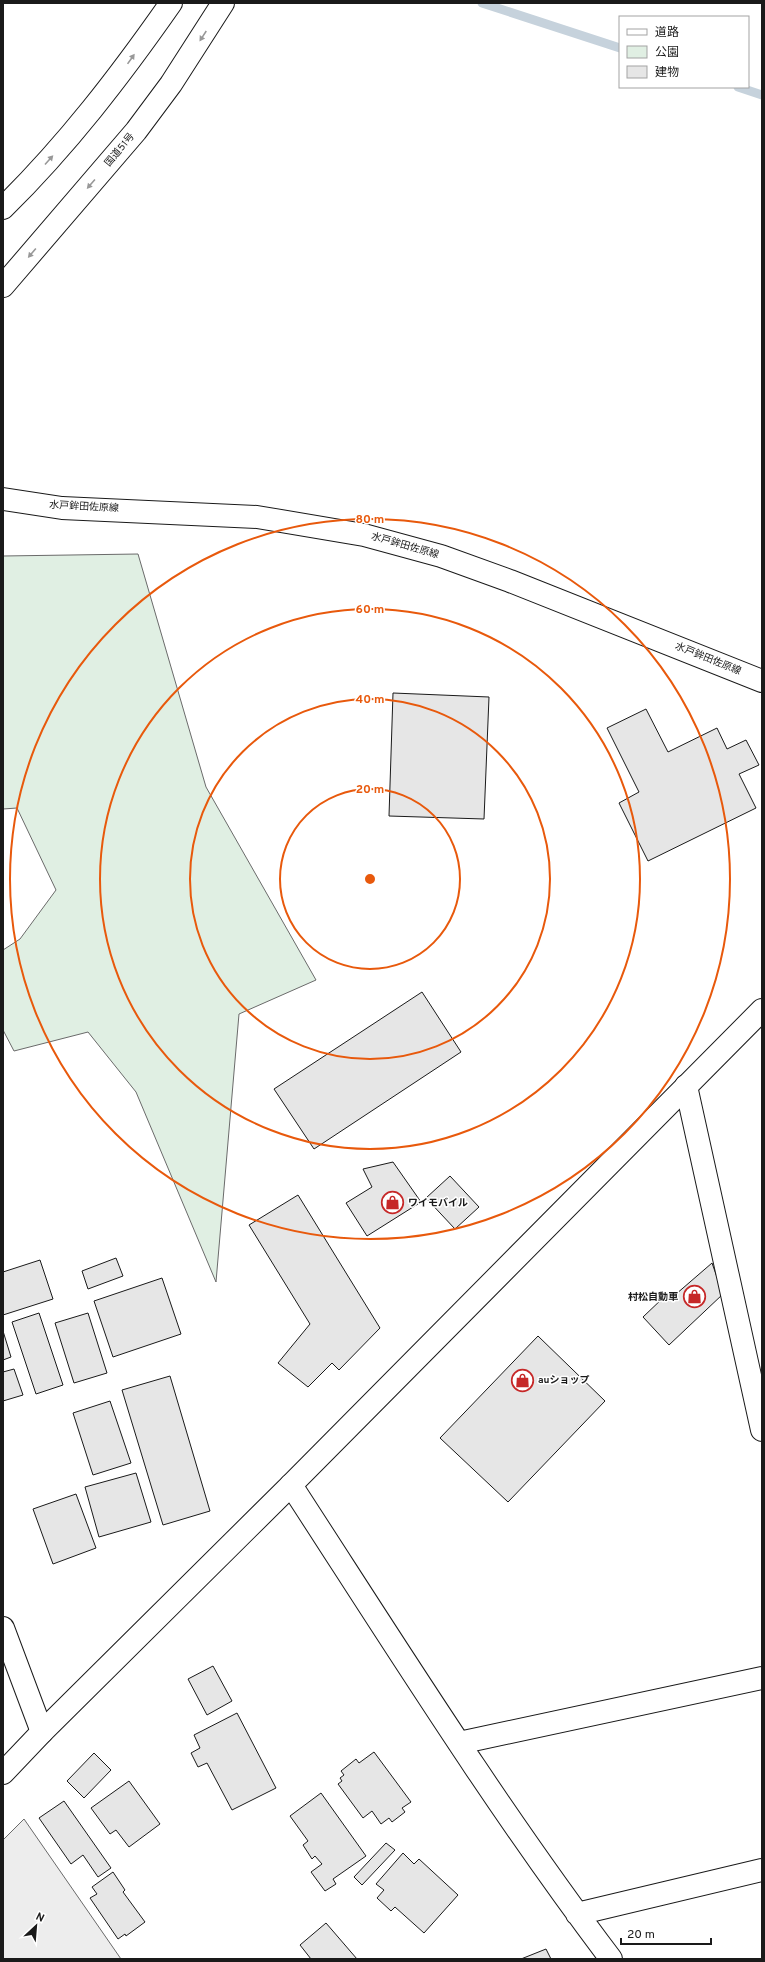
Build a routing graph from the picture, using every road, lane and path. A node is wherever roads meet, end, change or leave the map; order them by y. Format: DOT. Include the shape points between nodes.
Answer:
graph roads {
  1 [pos="172,3"];
  2 [pos="223,3"];
  3 [pos="3,208"];
  4 [pos="3,286"];
  5 [pos="3,499"];
  6 [pos="762,681"];
  7 [pos="762,1010"];
  8 [pos="686,1086"];
  9 [pos="762,1430"];
  10 [pos="291,1485"];
  11 [pos="3,1628"];
  12 [pos="762,1678"];
  13 [pos="42,1732"];
  14 [pos="459,1743"];
  15 [pos="3,1773"];
  16 [pos="762,1870"];
  17 [pos="577,1914"];
  18 [pos="611,1959"];
  3 -- 1 [label="main road, one-way" via="92,111"];
  2 -- 4 [label="main road, 国道51号, one-way" via="171,84 136,131"];
  5 -- 6 [label="main road, 水戸鉾田佐原線" via="62,508 257,516 364,535 441,556 510,581"];
  7 -- 8 [label="main road"];
  8 -- 9 [label="main road"];
  8 -- 10 [label="main road"];
  10 -- 13 [label="main road"];
  10 -- 14 [label="main road"];
  11 -- 13 [label="main road"];
  12 -- 14 [label="main road"];
  13 -- 15 [label="main road"];
  14 -- 17 [label="main road"];
  16 -- 17 [label="main road"];
  17 -- 18 [label="main road"];
}
